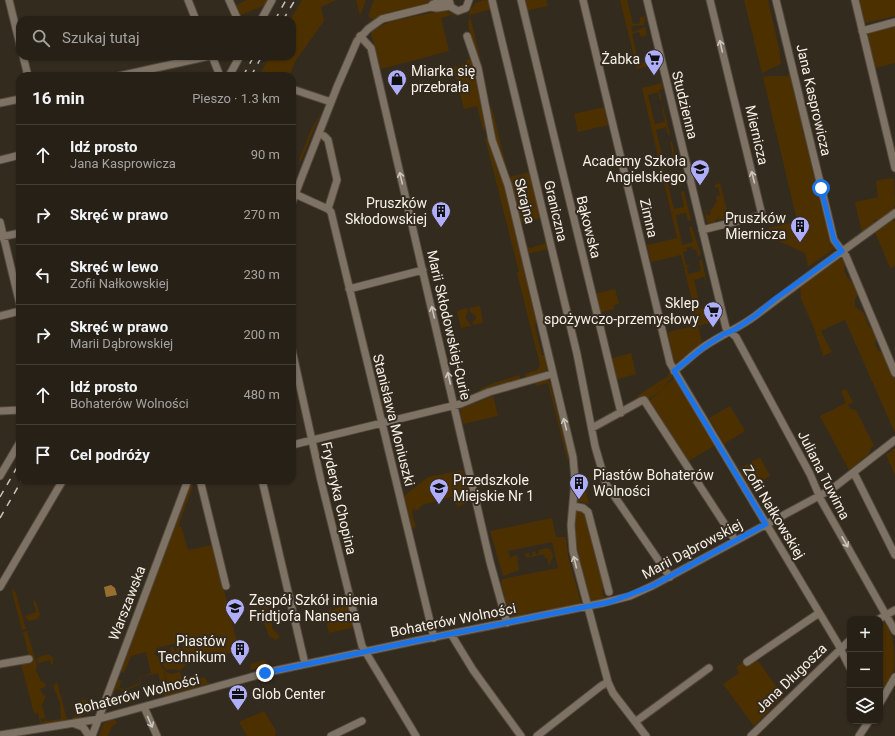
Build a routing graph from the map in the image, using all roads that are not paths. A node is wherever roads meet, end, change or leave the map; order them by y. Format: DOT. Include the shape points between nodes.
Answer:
graph roads {
  1 [pos="9,0"];
  2 [pos="188,0"];
  3 [pos="229,0"];
  4 [pos="272,0"];
  5 [pos="469,0"];
  6 [pos="492,0"];
  7 [pos="521,0"];
  8 [pos="584,0"];
  9 [pos="647,0"];
  10 [pos="710,0"];
  11 [pos="776,0"];
  12 [pos="855,0"];
  13 [pos="449,2"];
  14 [pos="194,16"];
  15 [pos="236,16"];
  16 [pos="263,16"];
  17 [pos="895,22"];
  18 [pos="16,29"];
  19 [pos="862,31"];
  20 [pos="362,34"];
  21 [pos="467,36"];
  22 [pos="24,60"];
  23 [pos="193,60"];
  24 [pos="213,60"];
  25 [pos="238,60"];
  26 [pos="27,72"];
  27 [pos="137,72"];
  28 [pos="218,72"];
  29 [pos="231,72"];
  30 [pos="296,90"];
  31 [pos="16,100"];
  32 [pos="331,102"];
  33 [pos="0,103"];
  34 [pos="324,136"];
  35 [pos="16,156"];
  36 [pos="0,160"];
  37 [pos="895,168"];
  38 [pos="296,191"];
  39 [pos="296,194"];
  40 [pos="328,209"];
  41 [pos="895,214"];
  42 [pos="0,222"];
  43 [pos="702,230"];
  44 [pos="16,234"];
  45 [pos="2,237"];
  46 [pos="842,251"];
  47 [pos="423,270"];
  48 [pos="349,288"];
  49 [pos="16,290"];
  50 [pos="16,312"];
  51 [pos="0,316"];
  52 [pos="730,332"];
  53 [pos="296,368"];
  54 [pos="674,371"];
  55 [pos="895,373"];
  56 [pos="552,374"];
  57 [pos="455,405"];
  58 [pos="16,410"];
  59 [pos="0,411"];
  60 [pos="620,413"];
  61 [pos="382,422"];
  62 [pos="592,428"];
  63 [pos="312,440"];
  64 [pos="895,440"];
  65 [pos="296,444"];
  66 [pos="16,449"];
  67 [pos="854,473"];
  68 [pos="0,476"];
  69 [pos="61,484"];
  70 [pos="187,484"];
  71 [pos="201,484"];
  72 [pos="263,484"];
  73 [pos="820,496"];
  74 [pos="573,506"];
  75 [pos="766,524"];
  76 [pos="735,540"];
  77 [pos="895,555"];
  78 [pos="670,576"];
  79 [pos="226,586"];
  80 [pos="0,587"];
  81 [pos="609,592"];
  82 [pos="630,596"];
  83 [pos="587,607"];
  84 [pos="895,610"];
  85 [pos="819,614"];
  86 [pos="886,615"];
  87 [pos="883,617"];
  88 [pos="507,623"];
  89 [pos="895,631"];
  90 [pos="451,634"];
  91 [pos="434,638"];
  92 [pos="847,643"];
  93 [pos="840,649"];
  94 [pos="366,651"];
  95 [pos="29,659"];
  96 [pos="747,662"];
  97 [pos="847,662"];
  98 [pos="0,664"];
  99 [pos="305,664"];
  100 [pos="709,668"];
  101 [pos="895,677"];
  102 [pos="608,682"];
  103 [pos="883,698"];
  104 [pos="144,707"];
  105 [pos="99,719"];
  106 [pos="362,721"];
  107 [pos="635,722"];
  108 [pos="75,724"];
  109 [pos="867,724"];
  110 [pos="0,735"];
  111 [pos="90,736"];
  112 [pos="157,736"];
  113 [pos="330,736"];
  114 [pos="416,736"];
  115 [pos="522,736"];
  116 [pos="537,736"];
  117 [pos="646,736"];
  118 [pos="751,736"];
  119 [pos="859,736"];
  1 -- 18 [label="street"];
  2 -- 14 [label="street"];
  3 -- 15 [label="street"];
  4 -- 16 [label="street"];
  5 -- 13 [label="street" via="468,5 462,10 454,10"];
  6 -- 62 [label="street, Graniczna" via="577,354"];
  7 -- 60 [label="street, Bąkowska"];
  8 -- 54 [label="street, Zimna" via="669,362"];
  9 -- 43 [label="street, Studzienna"];
  43 -- 10 [label="street, Miernicza, one-way" via="762,215"];
  11 -- 46 [label="street, Jana Kasprowicza" via="833,237"];
  12 -- 19 [label="street"];
  13 -- 20 [label="street" via="437,8 430,7 389,16"];
  17 -- 19 [label="street"];
  19 -- 37 [label="street"];
  20 -- 32 [label="street" via="350,54"];
  47 -- 20 [label="street, Marii Skłodowskiej-Curie, one-way" via="371,48"];
  21 -- 56 [label="street, Skrajna" via="478,68 492,140 508,185"];
  22 -- 26 [label="street"];
  23 -- 27 [label="street"];
  24 -- 28 [label="street"];
  25 -- 29 [label="street"];
  30 -- 32 [label="street"];
  31 -- 33 [label="street"];
  32 -- 38 [label="street"];
  34 -- 40 [label="street" via="328,139 337,180"];
  35 -- 36 [label="street"];
  39 -- 40 [label="street"];
  40 -- 48 [label="street, Stanisława Moniuszki" via="331,212"];
  41 -- 46 [label="street"];
  42 -- 45 [label="street"];
  43 -- 52 [label="street, Studzienna" via="725,323"];
  44 -- 45 [label="street"];
  45 -- 49 [label="street"];
  46 -- 52 [label="street"];
  46 -- 55 [label="street, Jana Kasprowicza"];
  47 -- 48 [label="street"];
  57 -- 47 [label="street, Marii Skłodowskiej-Curie, one-way"];
  48 -- 61 [label="street, Stanisława Moniuszki"];
  50 -- 51 [label="street"];
  52 -- 54 [label="street" via="704,347"];
  52 -- 73 [label="street, Juliana Tuwima" via="737,338"];
  53 -- 63 [label="street, Fryderyka Chopina"];
  54 -- 75 [label="street, Zofii Nałkowskiej"];
  56 -- 57 [label="street" via="489,392"];
  74 -- 56 [label="street, Skrajna, one-way" via="574,465"];
  57 -- 61 [label="street"];
  57 -- 88 [label="street, Marii Skłodowskiej-Curie" via="490,562"];
  58 -- 59 [label="street"];
  60 -- 62 [label="street"];
  60 -- 76 [label="street" via="644,400"];
  61 -- 63 [label="street"];
  61 -- 91 [label="street, Stanisława Moniuszki"];
  62 -- 78 [label="street, Graniczna" via="609,490"];
  63 -- 65 [label="street"];
  63 -- 94 [label="street, Fryderyka Chopina" via="362,646"];
  64 -- 67 [label="street, Marii Dąbrowskiej"];
  66 -- 68 [label="street"];
  67 -- 73 [label="street, Marii Dąbrowskiej"];
  67 -- 77 [label="street"];
  69 -- 80 [label="street"];
  70 -- 105 [label="street, Warszawska"];
  71 -- 79 [label="street"];
  72 -- 99 [label="street"];
  73 -- 75 [label="street, Marii Dąbrowskiej"];
  73 -- 86 [label="street, Juliana Tuwima, one-way"];
  74 -- 81 [label="street" via="588,512"];
  83 -- 74 [label="street, Skrajna, one-way" via="572,547"];
  75 -- 76 [label="street, Marii Dąbrowskiej"];
  75 -- 85 [label="street, Zofii Nałkowskiej"];
  76 -- 78 [label="street, Marii Dąbrowskiej"];
  78 -- 82 [label="street, Marii Dąbrowskiej"];
  82 -- 83 [label="street, Bohaterów Wolności"];
  83 -- 88 [label="street, Bohaterów Wolności"];
  83 -- 102 [label="street, Skrajna"];
  84 -- 86 [label="street"];
  85 -- 93 [label="street, Zofii Nałkowskiej"];
  85 -- 96 [label="street"];
  86 -- 87 [label="street"];
  86 -- 89 [label="street, Juliana Tuwima"];
  88 -- 90 [label="street, Bohaterów Wolności"];
  90 -- 91 [label="street, Bohaterów Wolności"];
  90 -- 115 [label="street" via="473,670"];
  91 -- 94 [label="street, Bohaterów Wolności"];
  92 -- 93 [label="street, Jana Długosza"];
  93 -- 97 [label="street, Zofii Nałkowskiej"];
  93 -- 118 [label="street, Jana Długosza"];
  94 -- 99 [label="street, Bohaterów Wolności"];
  94 -- 114 [label="street, Fryderyka Chopina"];
  95 -- 98 [label="street"];
  99 -- 104 [label="street, Bohaterów Wolności"];
  100 -- 107 [label="street"];
  101 -- 103 [label="street"];
  102 -- 107 [label="street, Skrajna" via="613,693"];
  102 -- 116 [label="street"];
  104 -- 105 [label="street, Bohaterów Wolności"];
  104 -- 112 [label="street, one-way"];
  105 -- 108 [label="street, Bohaterów Wolności"];
  105 -- 111 [label="street, Warszawska"];
  106 -- 113 [label="street"];
  107 -- 117 [label="street, Skrajna"];
  108 -- 110 [label="street, Bohaterów Wolności"];
  108 -- 111 [label="street" via="83,727"];
  109 -- 119 [label="street"];
}
